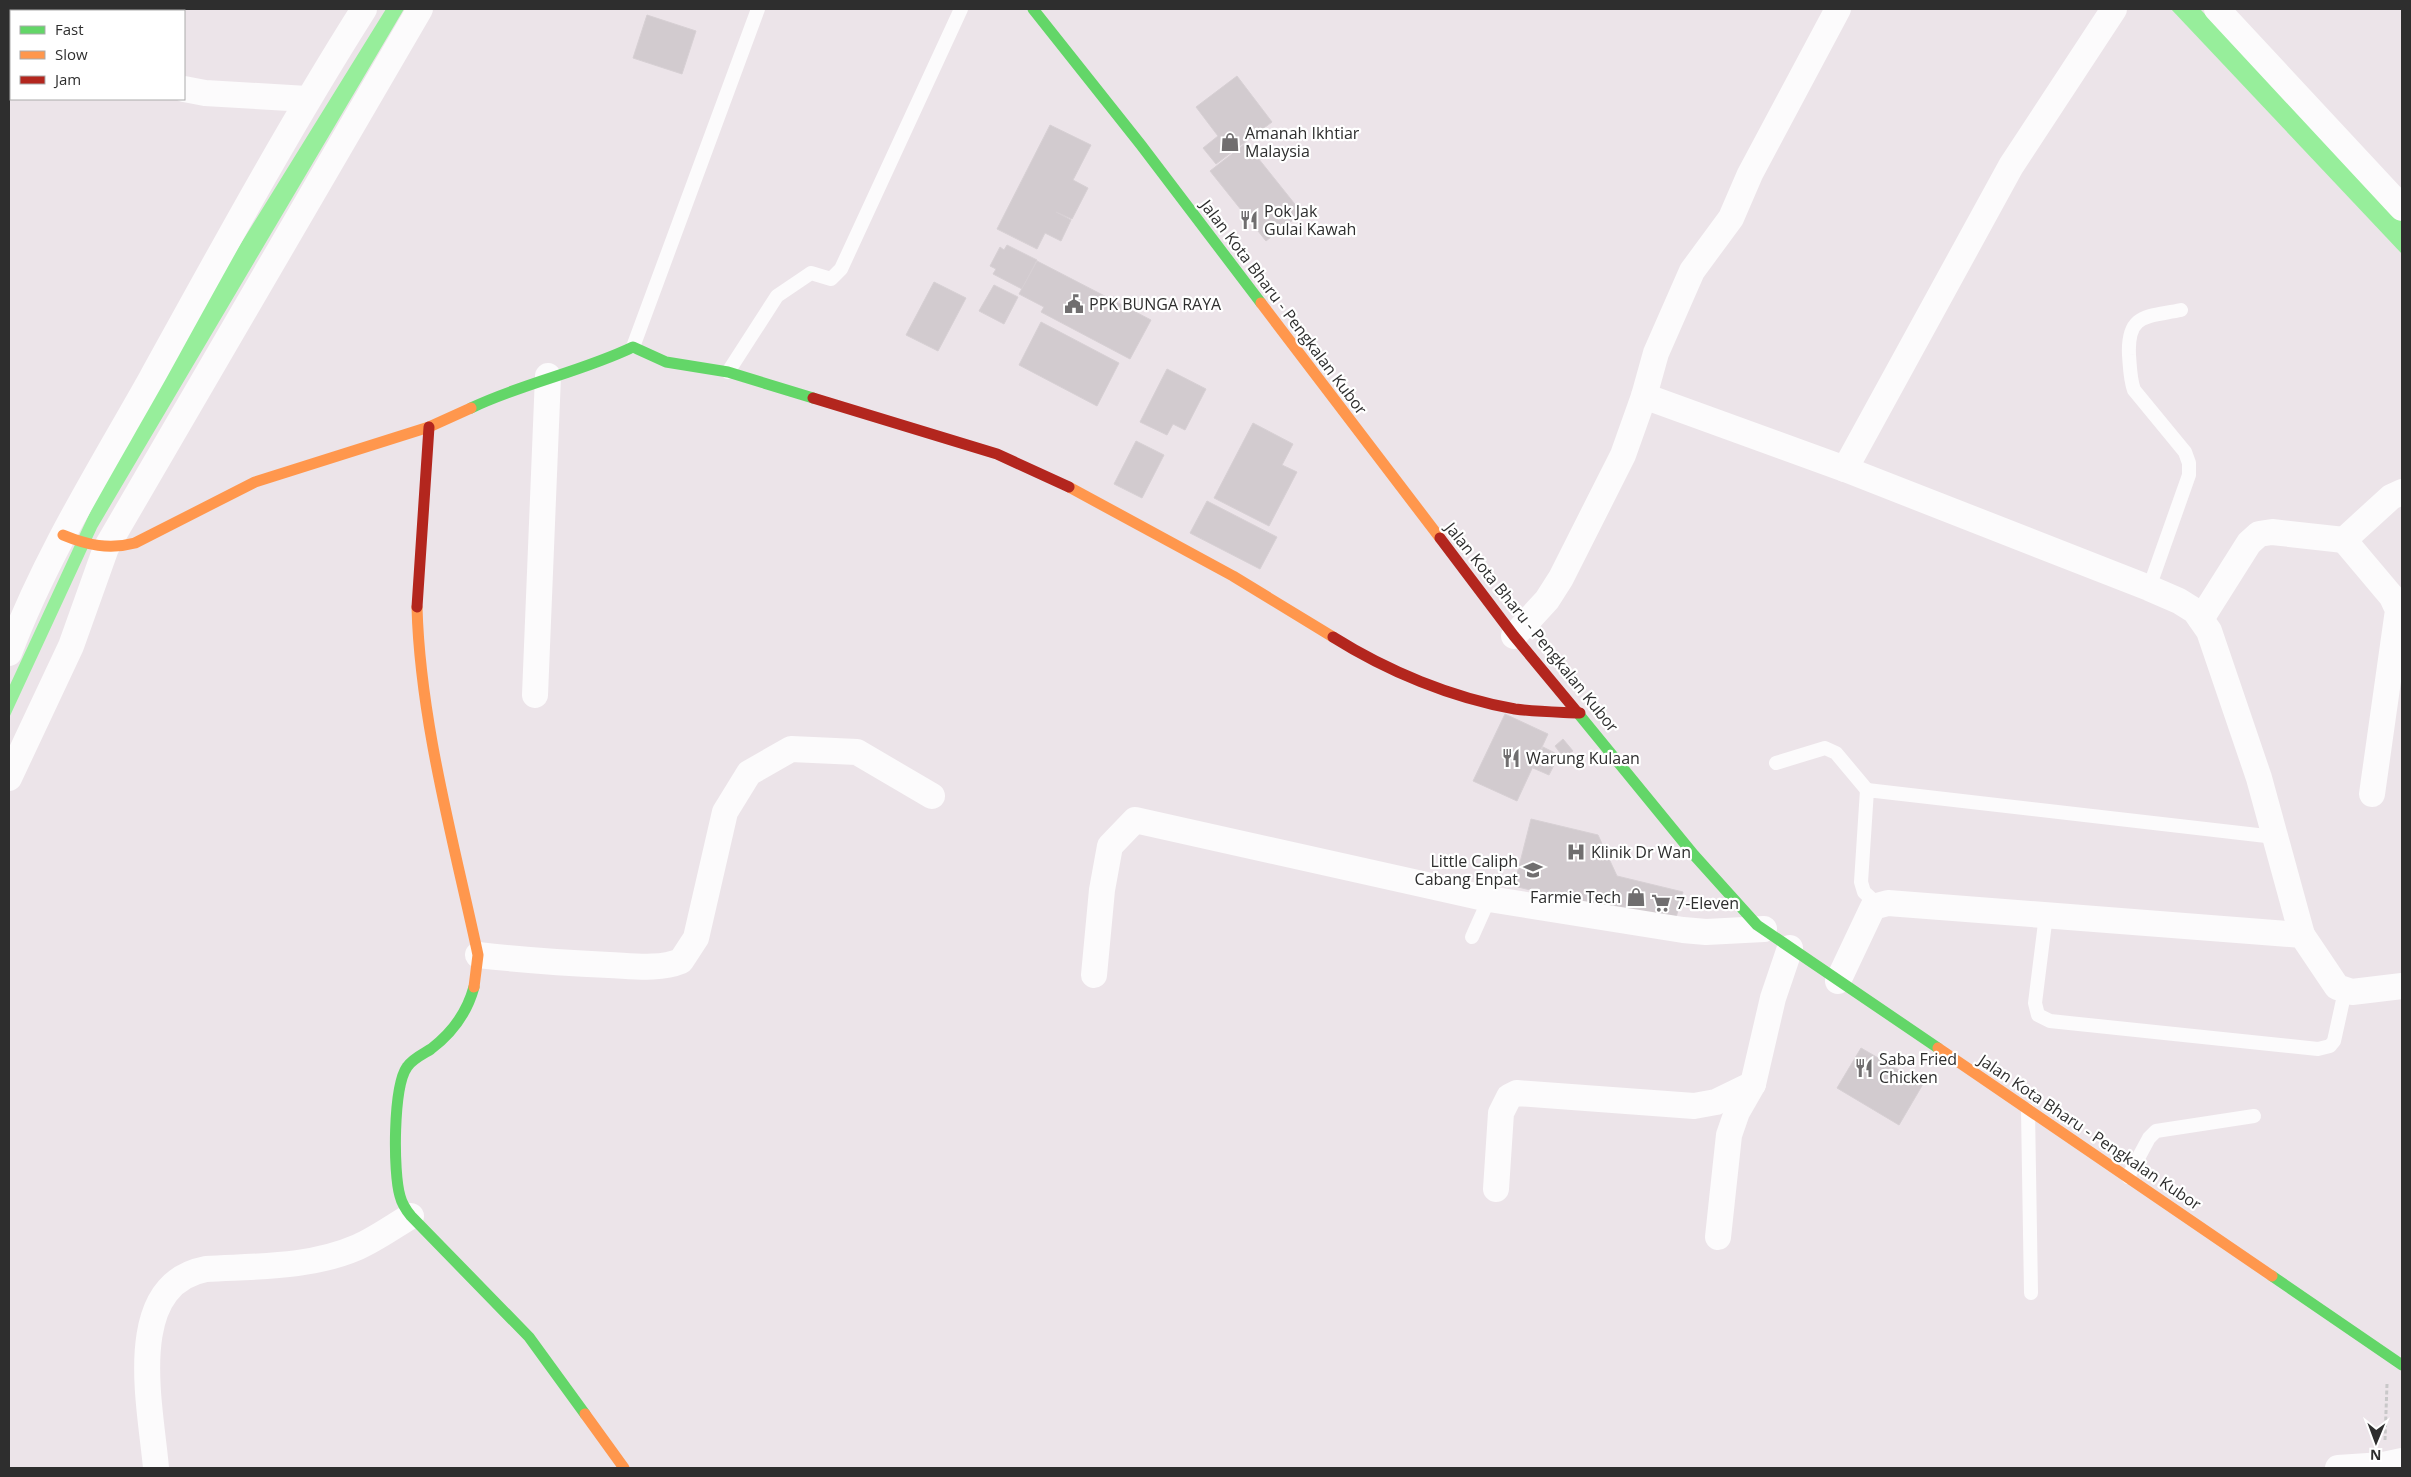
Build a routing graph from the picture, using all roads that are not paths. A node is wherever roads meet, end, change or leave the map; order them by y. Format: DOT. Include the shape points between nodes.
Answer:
graph roads {
  1 [pos="364,9"];
  2 [pos="420,9"];
  3 [pos="758,9"];
  4 [pos="961,9"];
  5 [pos="1033,9"];
  6 [pos="1838,9"];
  7 [pos="2114,9"];
  8 [pos="2217,9"];
  9 [pos="185,89"];
  10 [pos="307,99"];
  11 [pos="2402,208"];
  12 [pos="2181,310"];
  13 [pos="633,347"];
  14 [pos="728,372"];
  15 [pos="548,376"];
  16 [pos="1644,396"];
  17 [pos="428,427"];
  18 [pos="1845,469"];
  19 [pos="2402,492"];
  20 [pos="68,537"];
  21 [pos="2344,540"];
  22 [pos="99,547"];
  23 [pos="2149,588"];
  24 [pos="16,616"];
  25 [pos="2201,619"];
  26 [pos="1514,636"];
  27 [pos="9,654"];
  28 [pos="535,695"];
  29 [pos="1580,713"];
  30 [pos="1776,763"];
  31 [pos="9,778"];
  32 [pos="1867,790"];
  33 [pos="2372,794"];
  34 [pos="932,796"];
  35 [pos="2275,837"];
  36 [pos="1489,899"];
  37 [pos="1877,904"];
  38 [pos="2046,914"];
  39 [pos="1764,929"];
  40 [pos="2302,935"];
  41 [pos="1472,937"];
  42 [pos="1790,948"];
  43 [pos="478,955"];
  44 [pos="1094,975"];
  45 [pos="1838,981"];
  46 [pos="2402,986"];
  47 [pos="2345,991"];
  48 [pos="1753,1084"];
  49 [pos="2028,1110"];
  50 [pos="2254,1116"];
  51 [pos="2128,1177"];
  52 [pos="1496,1189"];
  53 [pos="411,1216"];
  54 [pos="1718,1237"];
  55 [pos="2031,1293"];
  56 [pos="2402,1365"];
  57 [pos="2393,1463"];
  58 [pos="156,1468"];
  59 [pos="624,1468"];
  60 [pos="2338,1468"];
  1 -- 10 [label="street"];
  2 -- 22 [label="street"];
  3 -- 13 [label="lane"];
  4 -- 14 [label="lane" via="841,269 831,279 811,273 777,296"];
  5 -- 26 [label="street, Jalan Kota Bharu - Pengkalan Kubor" via="1141,145"];
  6 -- 16 [label="street" via="1750,174 1731,218 1692,271 1656,353"];
  7 -- 18 [label="street" via="2012,166"];
  8 -- 11 [label="street"];
  9 -- 10 [label="street"];
  10 -- 20 [label="street"];
  12 -- 23 [label="lane" via="2139,320 2129,333 2134,390 2190,463"];
  13 -- 14 [label="street" via="644,356"];
  13 -- 15 [label="street" via="608,359"];
  14 -- 29 [label="street" via="997,454 1087,496 1357,652 1448,691 1517,709"];
  15 -- 17 [label="street" via="508,390"];
  15 -- 28 [label="street"];
  16 -- 18 [label="street"];
  16 -- 26 [label="street" via="1623,455 1561,578"];
  17 -- 22 [label="street" via="255,482 135,544 122,548"];
  17 -- 43 [label="street" via="417,595 418,643 436,760"];
  18 -- 23 [label="street"];
  19 -- 21 [label="street" via="2391,497"];
  20 -- 22 [label="street"];
  20 -- 24 [label="street"];
  21 -- 25 [label="street" via="2272,532 2259,534 2249,543"];
  21 -- 33 [label="street" via="2392,597 2398,610"];
  22 -- 31 [label="street" via="71,646"];
  23 -- 25 [label="street" via="2179,601"];
  24 -- 27 [label="street"];
  25 -- 35 [label="street" via="2209,631 2259,778"];
  26 -- 29 [label="street, Jalan Kota Bharu - Pengkalan Kubor"];
  29 -- 39 [label="street, Jalan Kota Bharu - Pengkalan Kubor" via="1682,842 1718,884"];
  30 -- 32 [label="lane" via="1825,748 1836,753"];
  32 -- 35 [label="lane"];
  32 -- 37 [label="lane" via="1861,882 1864,892"];
  34 -- 43 [label="street" via="857,752 791,749 748,773 725,812 696,938 681,961 643,966 556,963"];
  35 -- 40 [label="street"];
  36 -- 39 [label="street" via="1683,930"];
  36 -- 41 [label="lane"];
  36 -- 44 [label="street" via="1135,820 1110,846 1102,890"];
  37 -- 38 [label="street"];
  37 -- 45 [label="street"];
  38 -- 40 [label="street"];
  38 -- 47 [label="lane" via="2035,1003 2038,1015 2050,1021 2318,1049 2330,1046 2334,1041"];
  39 -- 42 [label="street, Jalan Kota Bharu - Pengkalan Kubor"];
  40 -- 47 [label="street" via="2332,982"];
  42 -- 45 [label="street, Jalan Kota Bharu - Pengkalan Kubor"];
  42 -- 48 [label="street" via="1773,998"];
  43 -- 53 [label="street" via="476,981 460,1023 406,1068 398,1086 398,1191"];
  45 -- 49 [label="street, Jalan Kota Bharu - Pengkalan Kubor"];
  46 -- 47 [label="street"];
  48 -- 52 [label="street" via="1716,1102 1694,1106 1517,1093 1503,1104 1501,1113"];
  48 -- 54 [label="street" via="1737,1112 1730,1135"];
  49 -- 51 [label="street, Jalan Kota Bharu - Pengkalan Kubor"];
  49 -- 55 [label="lane"];
  50 -- 51 [label="lane" via="2156,1131"];
  51 -- 56 [label="street, Jalan Kota Bharu - Pengkalan Kubor"];
  53 -- 58 [label="street" via="360,1247 339,1255 309,1263 206,1269 193,1272 166,1290 154,1314 148,1346"];
  53 -- 59 [label="street" via="529,1337"];
  57 -- 60 [label="street"];
}
